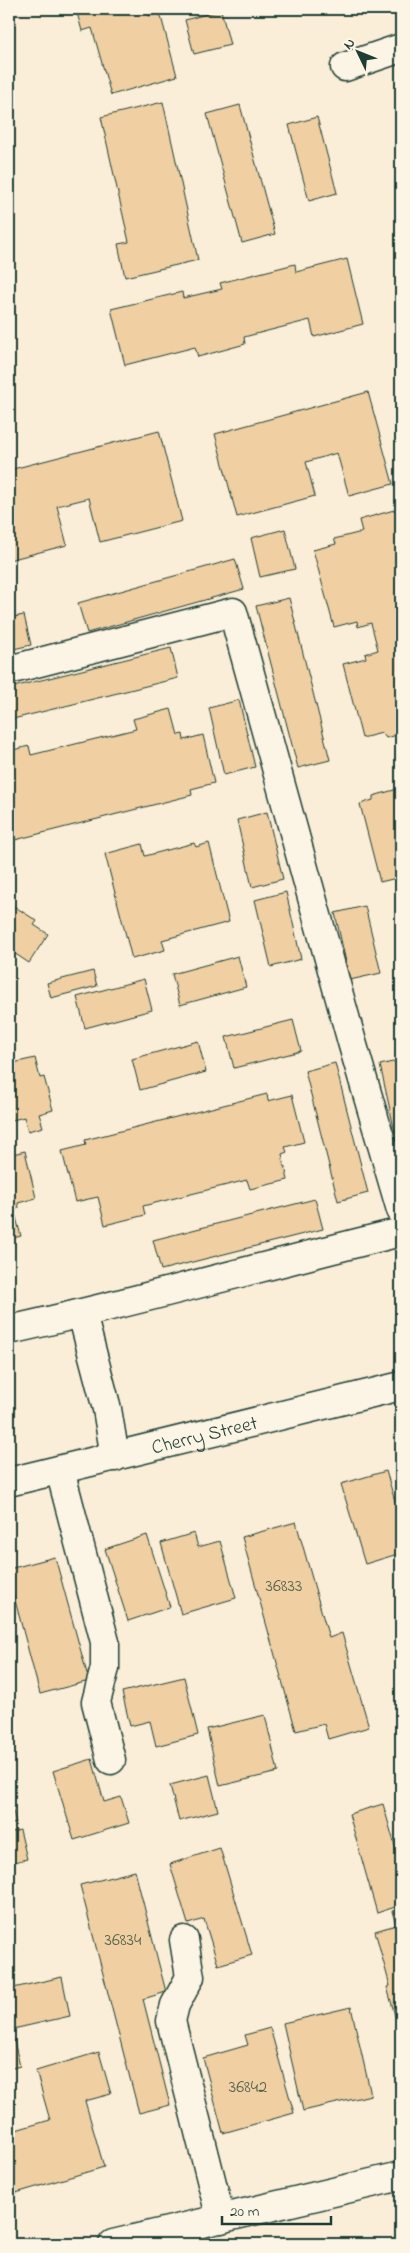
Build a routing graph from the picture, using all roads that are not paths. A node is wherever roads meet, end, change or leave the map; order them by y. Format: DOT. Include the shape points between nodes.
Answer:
graph roads {
  1 [pos="401,48"];
  2 [pos="345,67"];
  3 [pos="9,670"];
  4 [pos="401,1210"];
  5 [pos="401,1232"];
  6 [pos="82,1314"];
  7 [pos="9,1330"];
  8 [pos="401,1386"];
  9 [pos="115,1457"];
  10 [pos="60,1470"];
  11 [pos="9,1482"];
  12 [pos="111,1760"];
  13 [pos="184,1940"];
  14 [pos="401,2176"];
  15 [pos="221,2218"];
  16 [pos="113,2244"];
  1 -- 2 [label="street"];
  3 -- 4 [label="street" via="233,612"];
  5 -- 6 [label="street"];
  6 -- 7 [label="street"];
  6 -- 9 [label="street" via="107,1409"];
  8 -- 9 [label="street, Cherry Street"];
  9 -- 10 [label="street, Cherry Street"];
  10 -- 11 [label="street, Cherry Street"];
  10 -- 12 [label="street" via="105,1642 104,1668 96,1702"];
  13 -- 15 [label="street" via="190,1977 175,2005 171,2021"];
  14 -- 15 [label="street"];
  15 -- 16 [label="street"];
}
